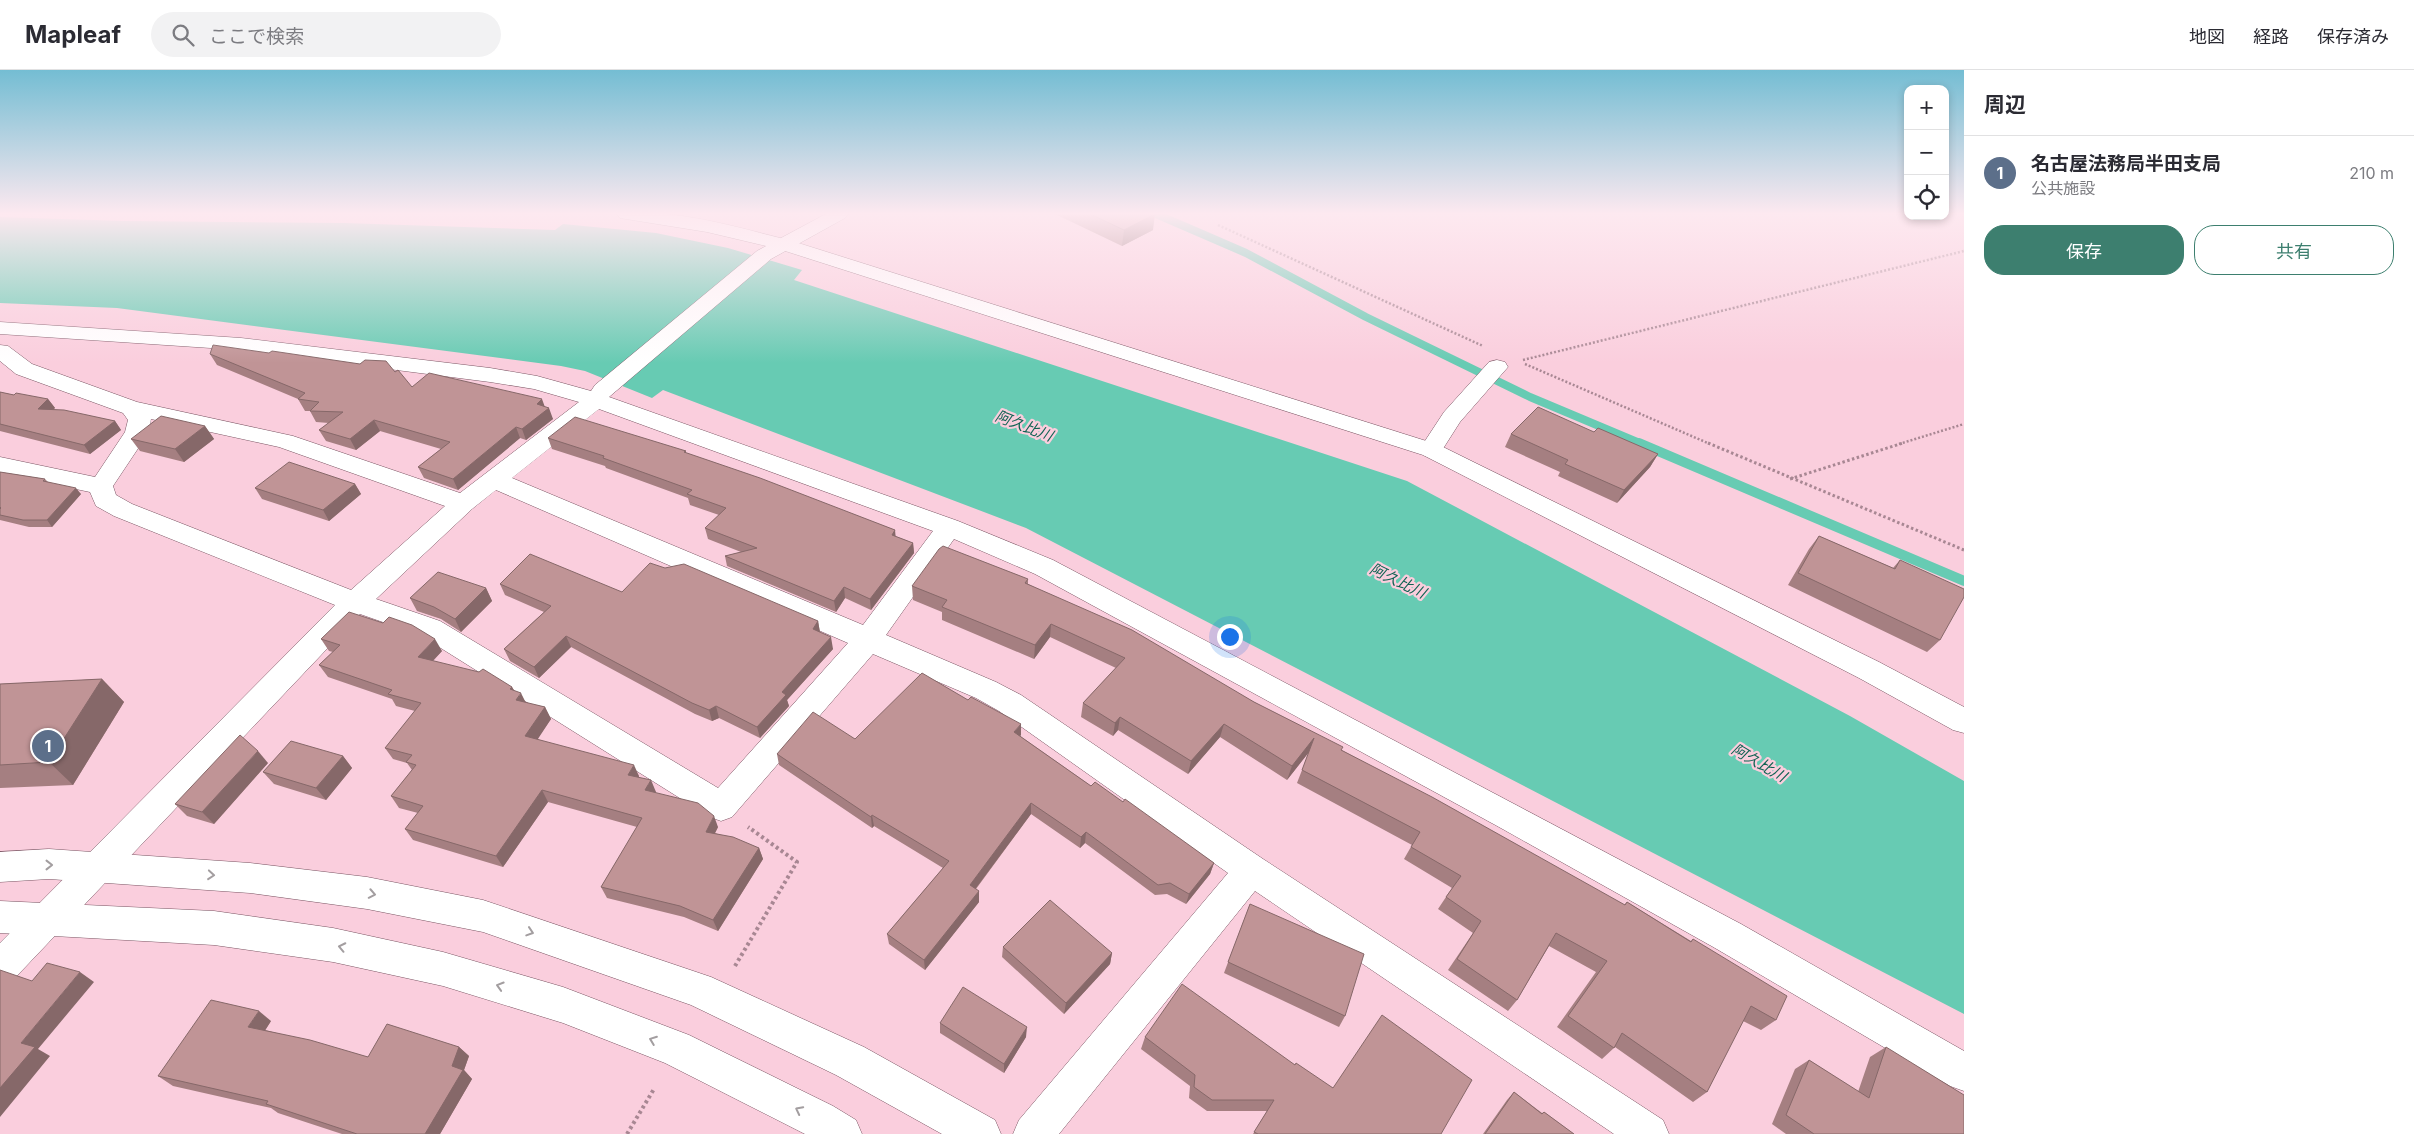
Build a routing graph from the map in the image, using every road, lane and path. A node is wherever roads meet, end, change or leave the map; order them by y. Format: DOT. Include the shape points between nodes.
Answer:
graph roads {
  1 [pos="754,264"];
  2 [pos="844,264"];
  3 [pos="1303,264"];
  4 [pos="1913,264"];
  5 [pos="0,328"];
  6 [pos="0,351"];
  7 [pos="1497,367"];
  8 [pos="599,395"];
  9 [pos="130,408"];
  10 [pos="1964,424"];
  11 [pos="1431,450"];
  12 [pos="0,465"];
  13 [pos="1790,479"];
  14 [pos="495,480"];
  15 [pos="101,486"];
  16 [pos="463,503"];
  17 [pos="949,527"];
  18 [pos="1964,550"];
  19 [pos="355,602"];
  20 [pos="867,641"];
  21 [pos="1964,721"];
  22 [pos="721,807"];
  23 [pos="0,867"];
  24 [pos="100,867"];
  25 [pos="1251,870"];
  26 [pos="0,917"];
  27 [pos="48,918"];
  28 [pos="735,966"];
  29 [pos="0,968"];
  30 [pos="1964,1072"];
  31 [pos="654,1089"];
  32 [pos="627,1134"];
  33 [pos="842,1134"];
  34 [pos="981,1134"];
  35 [pos="1033,1134"];
  36 [pos="1649,1134"];
  1 -- 8 [label="street"];
  2 -- 11 [label="street"];
  3 -- 7 [label="path" via="1507,357"];
  4 -- 13 [label="path" via="1519,361"];
  5 -- 8 [label="street" via="241,344 490,375"];
  6 -- 9 [label="street" via="24,369"];
  7 -- 11 [label="street" via="1438,436"];
  8 -- 14 [label="street"];
  8 -- 17 [label="street"];
  9 -- 15 [label="street" via="140,420 137,432"];
  9 -- 16 [label="street" via="285,441"];
  10 -- 13 [label="path"];
  11 -- 21 [label="street"];
  12 -- 15 [label="street"];
  13 -- 18 [label="path"];
  14 -- 16 [label="street"];
  14 -- 20 [label="street"];
  15 -- 19 [label="street" via="105,500 123,510"];
  16 -- 19 [label="street"];
  17 -- 20 [label="street"];
  17 -- 30 [label="street" via="1044,567 1511,817 1728,936"];
  19 -- 22 [label="street" via="430,628"];
  19 -- 24 [label="street"];
  20 -- 22 [label="street"];
  20 -- 25 [label="street" via="1010,703"];
  22 -- 28 [label="path" via="797,862"];
  23 -- 24 [label="street, one-way" via="49,864"];
  24 -- 27 [label="street"];
  24 -- 34 [label="street, one-way" via="250,878 367,893 483,916 698,990 850,1061"];
  25 -- 35 [label="street"];
  25 -- 36 [label="street"];
  26 -- 27 [label="street"];
  27 -- 29 [label="street"];
  33 -- 27 [label="street, one-way" via="676,1048 563,1005 443,969 333,946 214,928"];
  31 -- 32 [label="path"];
}
